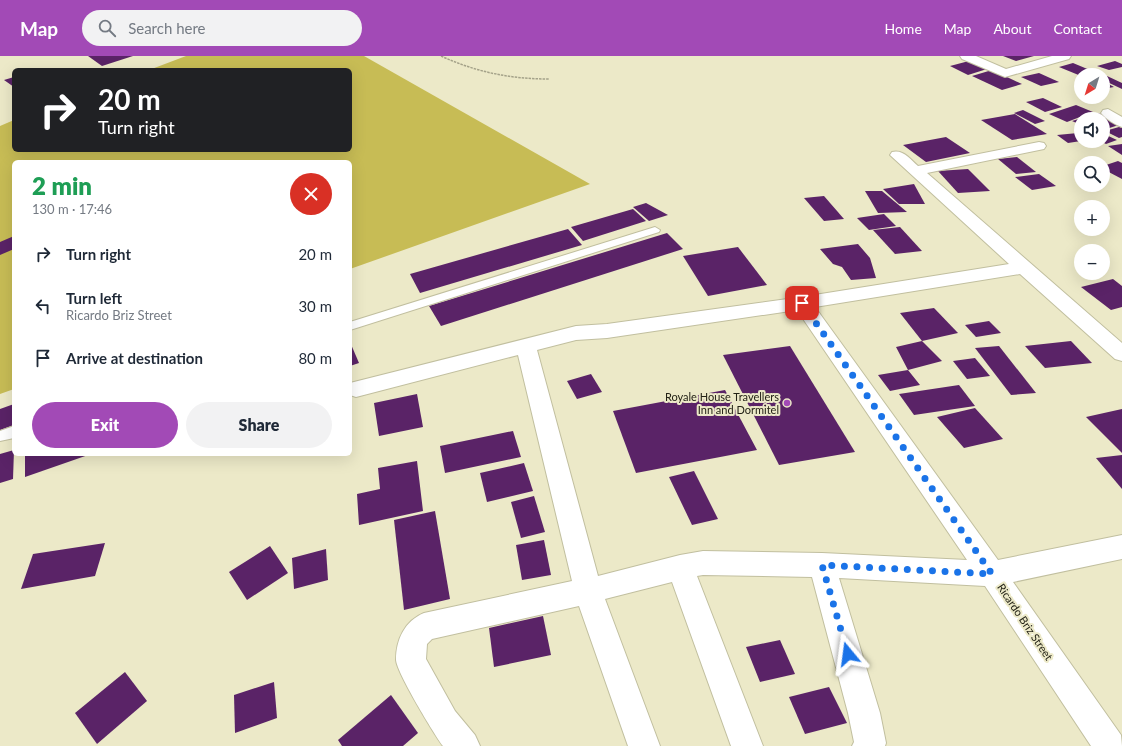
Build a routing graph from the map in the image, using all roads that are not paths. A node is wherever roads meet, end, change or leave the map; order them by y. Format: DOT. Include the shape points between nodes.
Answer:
graph roads {
  1 [pos="966,56"];
  2 [pos="1065,56"];
  3 [pos="1110,114"];
  4 [pos="1122,123"];
  5 [pos="1039,146"];
  6 [pos="897,155"];
  7 [pos="916,171"];
  8 [pos="655,230"];
  9 [pos="1026,267"];
  10 [pos="802,303"];
  11 [pos="352,325"];
  12 [pos="526,345"];
  13 [pos="1122,354"];
  14 [pos="356,389"];
  15 [pos="1122,547"];
  16 [pos="822,565"];
  17 [pos="680,567"];
  18 [pos="992,574"];
  19 [pos="588,591"];
  20 [pos="464,746"];
  21 [pos="644,746"];
  22 [pos="747,746"];
  23 [pos="868,746"];
  24 [pos="1110,746"];
  1 -- 2 [label="street" via="1005,73"];
  3 -- 4 [label="street"];
  5 -- 7 [label="street"];
  6 -- 7 [label="street"];
  7 -- 9 [label="street"];
  8 -- 11 [label="lane"];
  9 -- 10 [label="street"];
  9 -- 13 [label="street"];
  10 -- 12 [label="street" via="607,331 576,333"];
  10 -- 18 [label="street, Ricardo Briz Street"];
  12 -- 14 [label="street"];
  12 -- 19 [label="street"];
  15 -- 18 [label="street"];
  16 -- 17 [label="street" via="703,563"];
  16 -- 18 [label="street"];
  16 -- 23 [label="street" via="864,713 870,743"];
  17 -- 19 [label="street"];
  17 -- 22 [label="street"];
  18 -- 24 [label="street, Ricardo Briz Street"];
  19 -- 20 [label="street" via="424,627 417,634 412,642 411,661 444,722"];
  19 -- 21 [label="street"];
}
